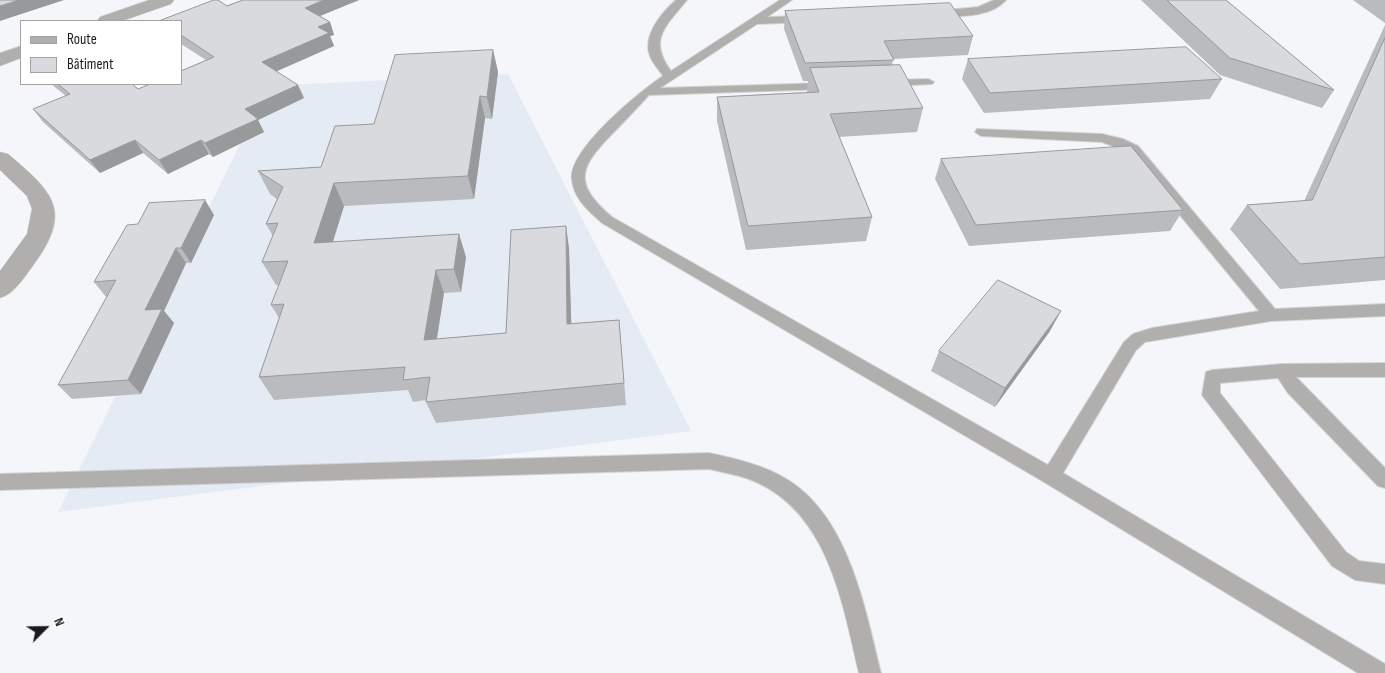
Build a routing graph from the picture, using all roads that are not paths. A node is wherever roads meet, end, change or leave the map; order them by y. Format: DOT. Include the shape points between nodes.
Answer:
graph roads {
  1 [pos="165,0"];
  2 [pos="682,0"];
  3 [pos="787,0"];
  4 [pos="1001,0"];
  5 [pos="922,15"];
  6 [pos="823,18"];
  7 [pos="109,20"];
  8 [pos="754,21"];
  9 [pos="20,52"];
  10 [pos="0,60"];
  11 [pos="669,76"];
  12 [pos="928,82"];
  13 [pos="880,84"];
  14 [pos="841,85"];
  15 [pos="646,92"];
  16 [pos="981,132"];
  17 [pos="0,159"];
  18 [pos="0,289"];
  19 [pos="1385,310"];
  20 [pos="1271,316"];
  21 [pos="1385,370"];
  22 [pos="1282,371"];
  23 [pos="1051,476"];
  24 [pos="1385,480"];
  25 [pos="0,482"];
  26 [pos="1385,574"];
  27 [pos="870,673"];
  28 [pos="1379,673"];
  1 -- 7 [label="street"];
  2 -- 11 [label="lane" via="665,16 656,36 654,54"];
  3 -- 8 [label="lane"];
  4 -- 5 [label="lane" via="988,8 962,13"];
  6 -- 8 [label="lane"];
  8 -- 11 [label="lane"];
  9 -- 10 [label="street"];
  11 -- 15 [label="lane"];
  12 -- 13 [label="lane"];
  14 -- 15 [label="lane"];
  15 -- 23 [label="lane" via="586,153 579,167 582,193 590,205 607,220"];
  16 -- 20 [label="lane" via="1102,138 1133,149"];
  17 -- 18 [label="street" via="39,195 44,209 44,226 35,244"];
  19 -- 20 [label="lane"];
  20 -- 23 [label="lane" via="1139,338 1130,346"];
  21 -- 22 [label="lane"];
  22 -- 24 [label="lane" via="1294,388"];
  22 -- 26 [label="lane" via="1212,377 1211,395 1339,559 1356,570"];
  23 -- 28 [label="lane"];
  25 -- 27 [label="lane" via="709,461 736,465 792,492 814,514 847,578"];
}
